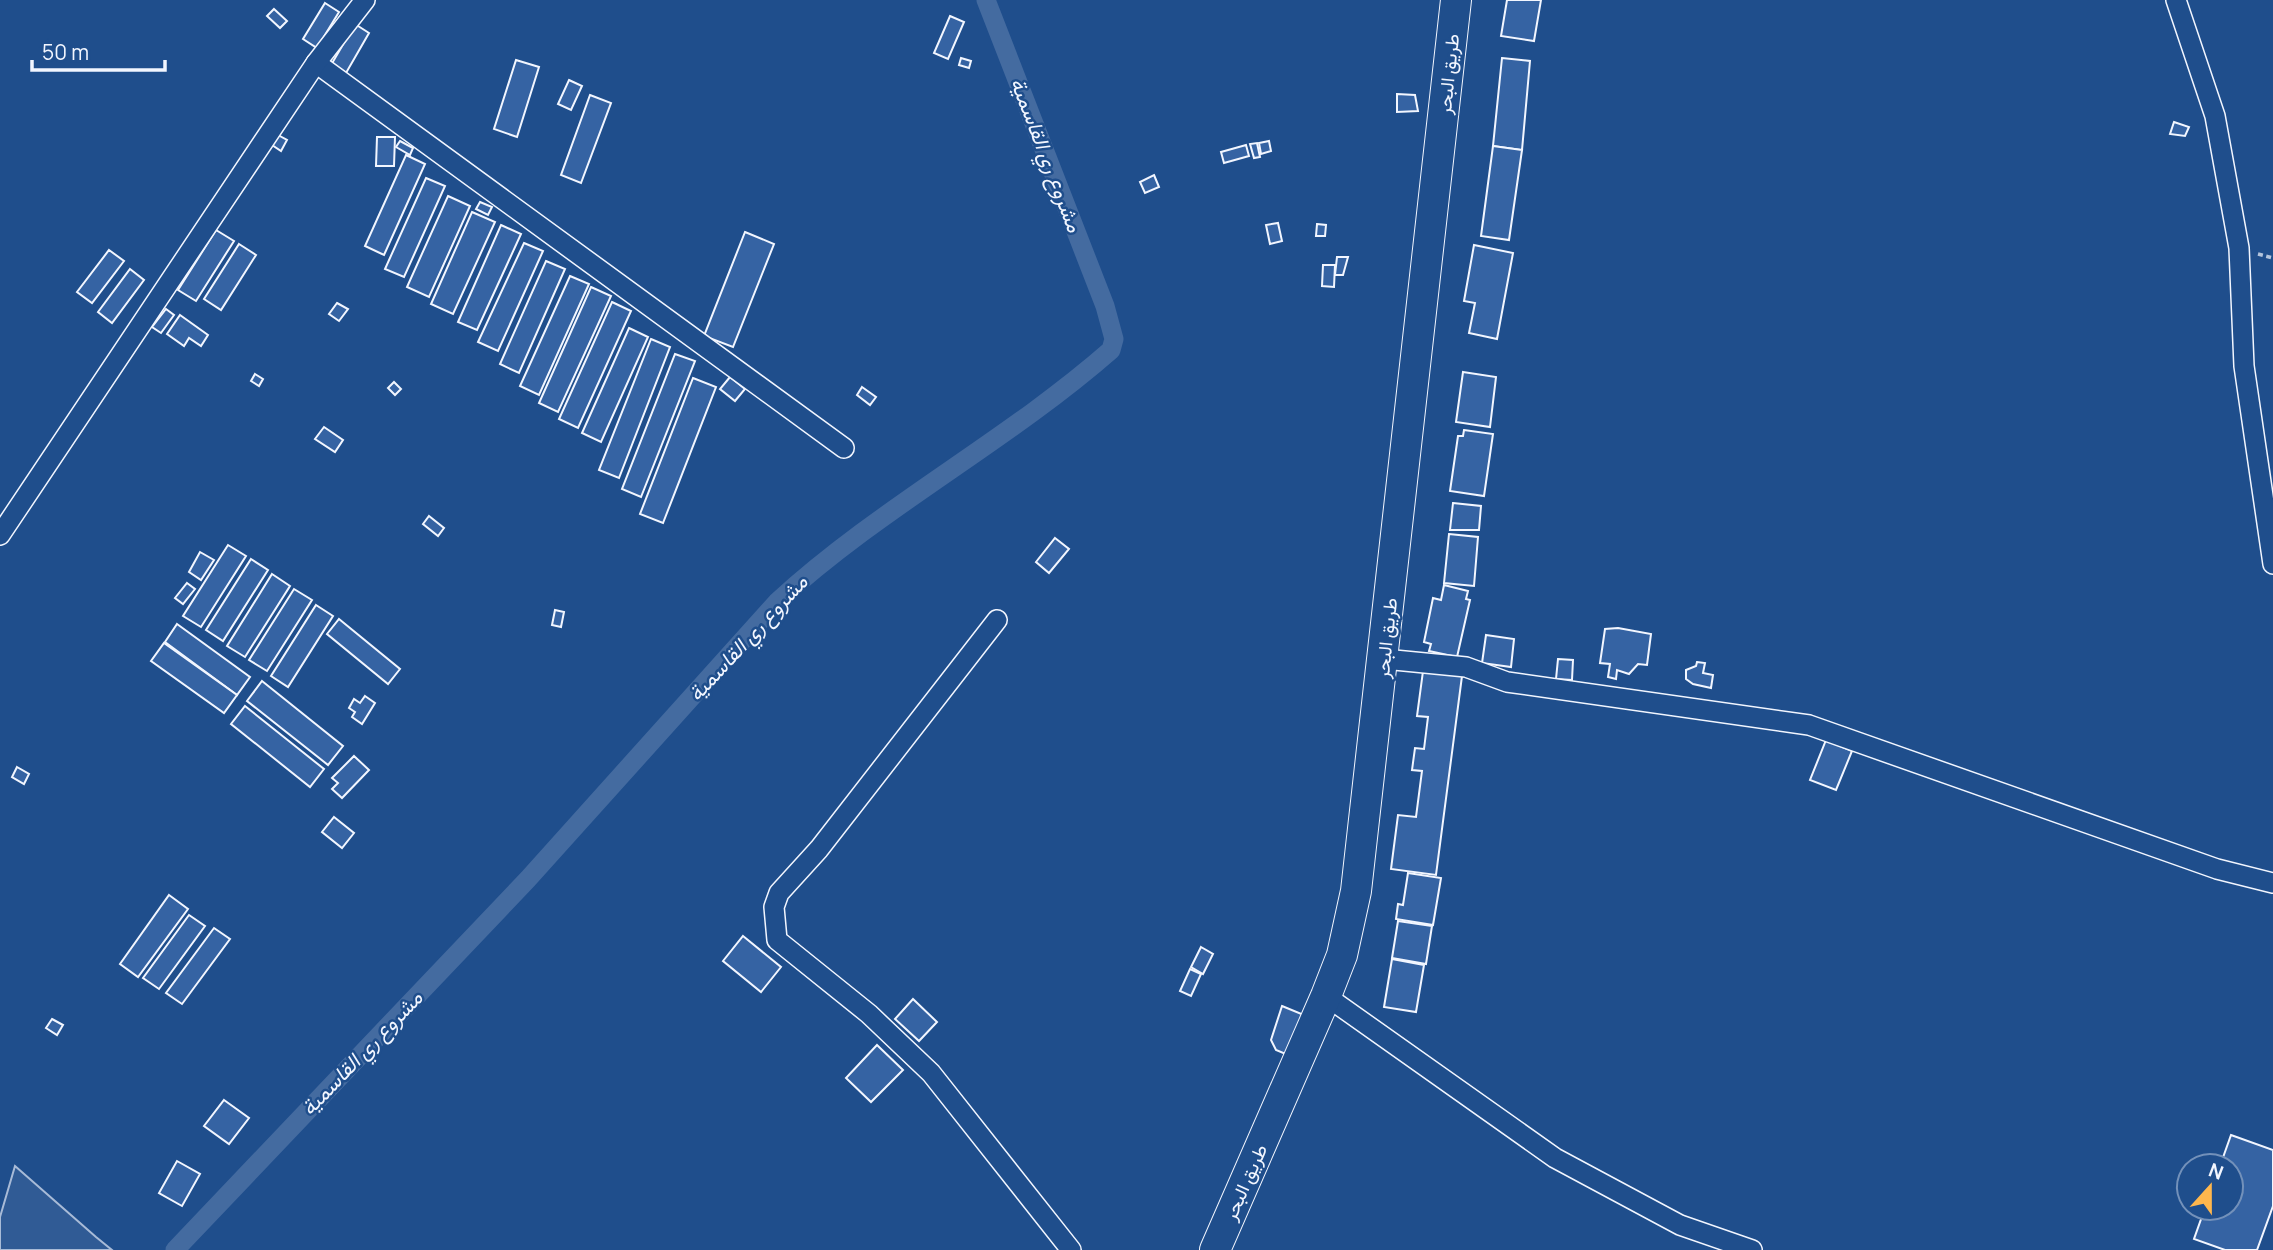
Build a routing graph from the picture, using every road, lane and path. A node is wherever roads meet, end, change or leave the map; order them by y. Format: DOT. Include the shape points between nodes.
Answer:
graph roads {
  1 [pos="365,0"];
  2 [pos="1456,0"];
  3 [pos="2176,0"];
  4 [pos="316,63"];
  5 [pos="844,448"];
  6 [pos="0,535"];
  7 [pos="2273,564"];
  8 [pos="997,620"];
  9 [pos="1384,659"];
  10 [pos="2273,883"];
  11 [pos="1326,996"];
  12 [pos="1071,1250"];
  13 [pos="1215,1250"];
  14 [pos="1752,1250"];
  1 -- 4 [label="street"];
  2 -- 9 [label="highway, طريق البحر"];
  3 -- 7 [label="street" via="2215,116 2239,248 2244,366"];
  4 -- 5 [label="street"];
  4 -- 6 [label="street"];
  8 -- 12 [label="street" via="779,893 774,906 777,940 869,1014 931,1073"];
  9 -- 10 [label="street" via="1466,667 1507,682 1809,725 2193,861"];
  9 -- 11 [label="highway, طريق البحر" via="1356,891 1342,955"];
  11 -- 13 [label="highway, طريق البحر"];
  11 -- 14 [label="street" via="1555,1158 1681,1225"];
}
